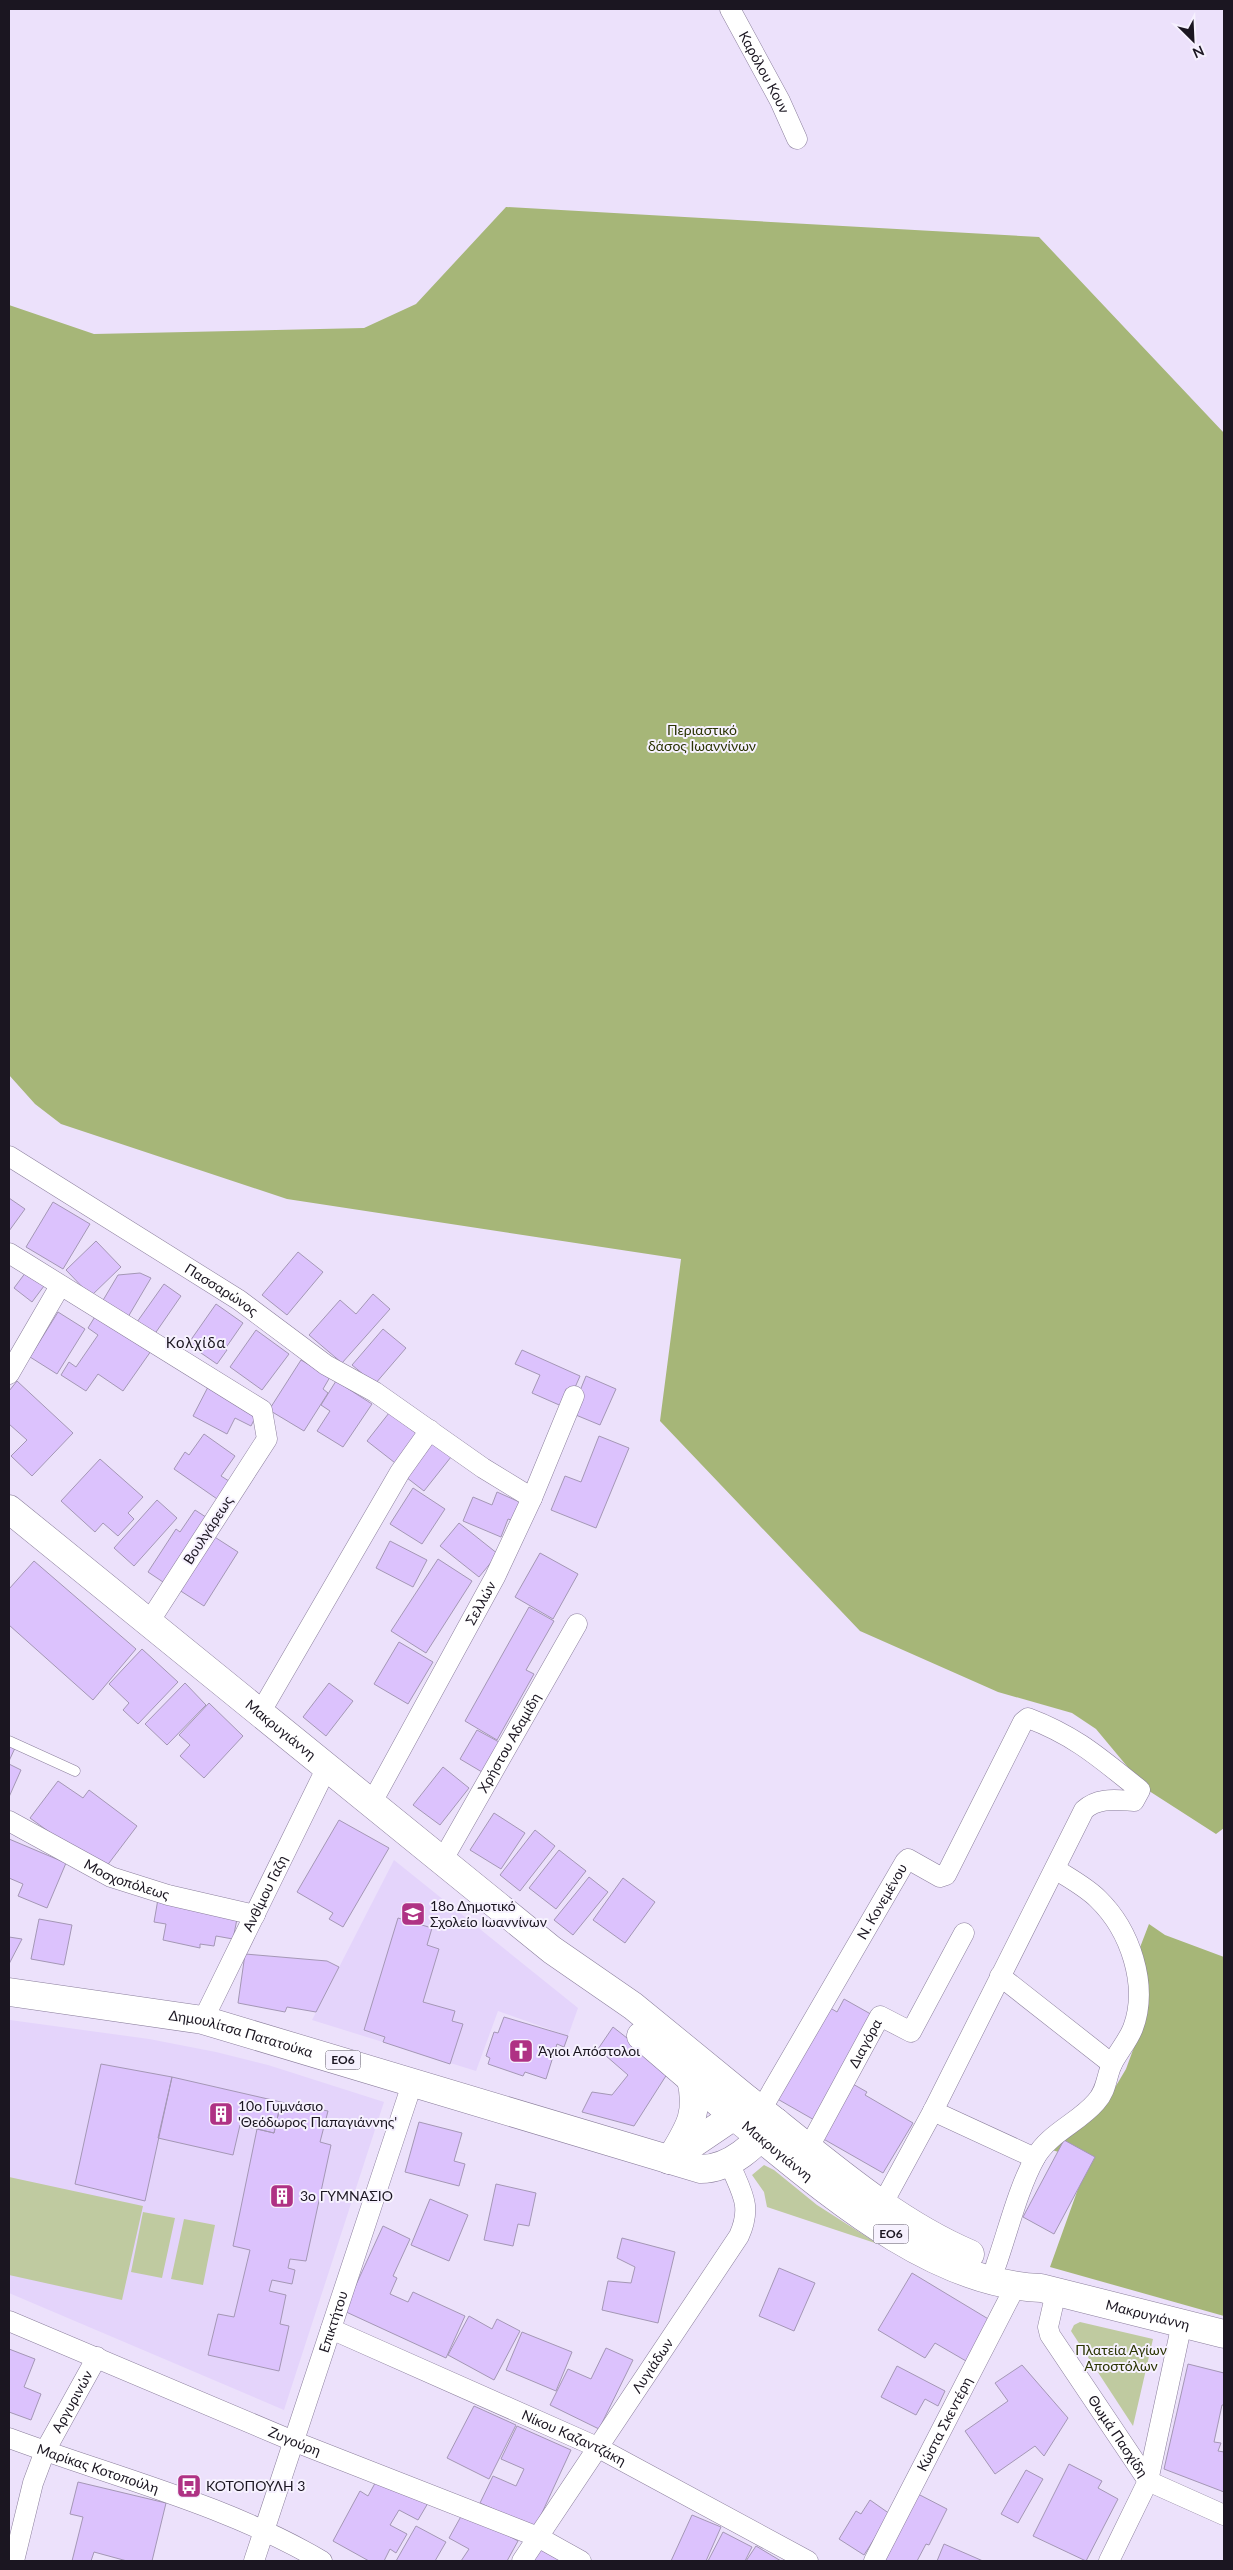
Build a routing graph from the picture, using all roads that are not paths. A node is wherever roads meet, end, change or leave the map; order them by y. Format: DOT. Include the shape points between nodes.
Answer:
graph roads {
  1 [pos="730,9"];
  2 [pos="797,139"];
  3 [pos="9,1156"];
  4 [pos="9,1253"];
  5 [pos="60,1286"];
  6 [pos="9,1374"];
  7 [pos="574,1396"];
  8 [pos="430,1430"];
  9 [pos="532,1498"];
  10 [pos="9,1509"];
  11 [pos="149,1622"];
  12 [pos="577,1624"];
  13 [pos="260,1712"];
  14 [pos="9,1741"];
  15 [pos="327,1767"];
  16 [pos="75,1772"];
  17 [pos="371,1804"];
  18 [pos="9,1821"];
  19 [pos="442,1861"];
  20 [pos="1055,1868"];
  21 [pos="255,1915"];
  22 [pos="964,1933"];
  23 [pos="552,1950"];
  24 [pos="1000,1976"];
  25 [pos="9,1992"];
  26 [pos="204,2020"];
  27 [pos="1112,2064"];
  28 [pos="691,2079"];
  29 [pos="413,2081"];
  30 [pos="933,2111"];
  31 [pos="756,2117"];
  32 [pos="809,2147"];
  33 [pos="1035,2158"];
  34 [pos="669,2160"];
  35 [pos="729,2162"];
  36 [pos="883,2203"];
  37 [pos="996,2265"];
  38 [pos="1015,2287"];
  39 [pos="1049,2290"];
  40 [pos="9,2321"];
  41 [pos="1182,2323"];
  42 [pos="332,2329"];
  43 [pos="1224,2334"];
  44 [pos="97,2357"];
  45 [pos="9,2438"];
  46 [pos="293,2441"];
  47 [pos="597,2447"];
  48 [pos="45,2451"];
  49 [pos="1148,2481"];
  50 [pos="1224,2515"];
  51 [pos="264,2530"];
  52 [pos="538,2537"];
  53 [pos="14,2561"];
  54 [pos="254,2561"];
  55 [pos="322,2561"];
  56 [pos="522,2561"];
  57 [pos="581,2561"];
  58 [pos="808,2561"];
  59 [pos="874,2561"];
  60 [pos="1109,2561"];
  1 -- 2 [label="street, Καρόλου Κουν"];
  3 -- 8 [label="street, Πασσαρώνος" via="239,1300 326,1365 375,1392"];
  4 -- 5 [label="street"];
  5 -- 6 [label="street"];
  5 -- 11 [label="street, Βουλγάρεως" via="262,1410 268,1439"];
  7 -- 9 [label="street, Σελλών"];
  8 -- 9 [label="street, Πασσαρώνος"];
  8 -- 13 [label="street" via="400,1472"];
  9 -- 17 [label="street, Σελλών" via="495,1577"];
  10 -- 11 [label="main road, Μακρυγιάννη"];
  11 -- 13 [label="main road, Μακρυγιάννη"];
  12 -- 19 [label="street, Χρήστου Αδαμίδη"];
  13 -- 15 [label="main road, Μακρυγιάννη"];
  14 -- 16 [label="lane"];
  15 -- 17 [label="main road, Μακρυγιάννη"];
  15 -- 21 [label="street, Ανθίμου Γαζη"];
  17 -- 19 [label="main road, Μακρυγιάννη"];
  18 -- 21 [label="street, Μοσχοπόλεως" via="111,1877 160,1893"];
  19 -- 23 [label="main road, Μακρυγιάννη"];
  20 -- 24 [label="street"];
  20 -- 27 [label="street" via="1098,1898 1111,1914 1126,1940 1137,1972 1138,2010 1127,2040"];
  20 -- 31 [label="street, Ν. Κονεμένου" via="1084,1810 1092,1802 1134,1801 1140,1790 1073,1737 1028,1718 1023,1722 946,1875 940,1877 908,1859 905,1862"];
  21 -- 26 [label="street, Ανθίμου Γαζη"];
  22 -- 32 [label="street, Διαγόρα" via="911,2032 880,2016"];
  23 -- 28 [label="main road, Μακρυγιάννη" via="633,2030"];
  23 -- 31 [label="main road, Μακρυγιάννη" via="633,2006"];
  24 -- 27 [label="street"];
  24 -- 30 [label="street"];
  25 -- 26 [label="main road, Δημουλίτσα Πατατούκα / ΕΟ6"];
  26 -- 29 [label="main road, Δημουλίτσα Πατατούκα / ΕΟ6"];
  27 -- 33 [label="street" via="1105,2089 1097,2101 1048,2142"];
  28 -- 31 [label="main road, Μακρυγιάννη"];
  28 -- 34 [label="main road" via="694,2114"];
  29 -- 34 [label="main road, Δημουλίτσα Πατατούκα / ΕΟ6"];
  29 -- 42 [label="street, Επικτήτου"];
  30 -- 33 [label="street"];
  30 -- 36 [label="street"];
  31 -- 32 [label="main road, Μακρυγιάννη / ΕΟ6"];
  31 -- 34 [label="main road"];
  31 -- 35 [label="main road, Δημουλίτσα Πατατούκα / ΕΟ6"];
  31 -- 38 [label="main road, Μακρυγιάννη / ΕΟ6" via="826,2191 886,2232 960,2270"];
  32 -- 36 [label="main road, Μακρυγιάννη / ΕΟ6"];
  33 -- 37 [label="street"];
  34 -- 35 [label="main road, Δημουλίτσα Πατατούκα / ΕΟ6" via="701,2169"];
  35 -- 47 [label="street, Λυγιάδων" via="746,2208 746,2220"];
  36 -- 37 [label="main road, Μακρυγιάννη / ΕΟ6" via="954,2247"];
  37 -- 39 [label="main road, Μακρυγιάννη / ΕΟ6"];
  38 -- 39 [label="main road, Μακρυγιάννη / ΕΟ6"];
  38 -- 59 [label="street, Κώστα Σκεντέρη"];
  39 -- 41 [label="main road, Μακρυγιάννη / ΕΟ6"];
  39 -- 49 [label="street, Θωμά Πασχίδη" via="1050,2335"];
  40 -- 44 [label="street, Ζυγούρη"];
  41 -- 43 [label="main road, Μακρυγιάννη / ΕΟ6"];
  41 -- 49 [label="street"];
  42 -- 46 [label="street, Επικτήτου"];
  42 -- 47 [label="street, Νίκου Καζαντζάκη"];
  44 -- 46 [label="street, Ζυγούρη"];
  44 -- 48 [label="street, Αργυρινών"];
  45 -- 48 [label="street, Μαρίκας Κοτοπούλη"];
  46 -- 51 [label="street, Επικτήτου"];
  46 -- 52 [label="street, Ζυγούρη"];
  47 -- 52 [label="street, Λυγιάδων"];
  47 -- 58 [label="street, Νίκου Καζαντζάκη"];
  48 -- 51 [label="street, Μαρίκας Κοτοπούλη" via="208,2507"];
  48 -- 53 [label="street, Αργυρινών" via="33,2483"];
  49 -- 50 [label="street, Θωμά Πασχίδη"];
  49 -- 60 [label="street"];
  51 -- 54 [label="street, Επικτήτου"];
  51 -- 55 [label="street, Μαρίκας Κοτοπούλη"];
  52 -- 56 [label="street, Λυγιάδων"];
  52 -- 57 [label="street, Ζυγούρη"];
}
